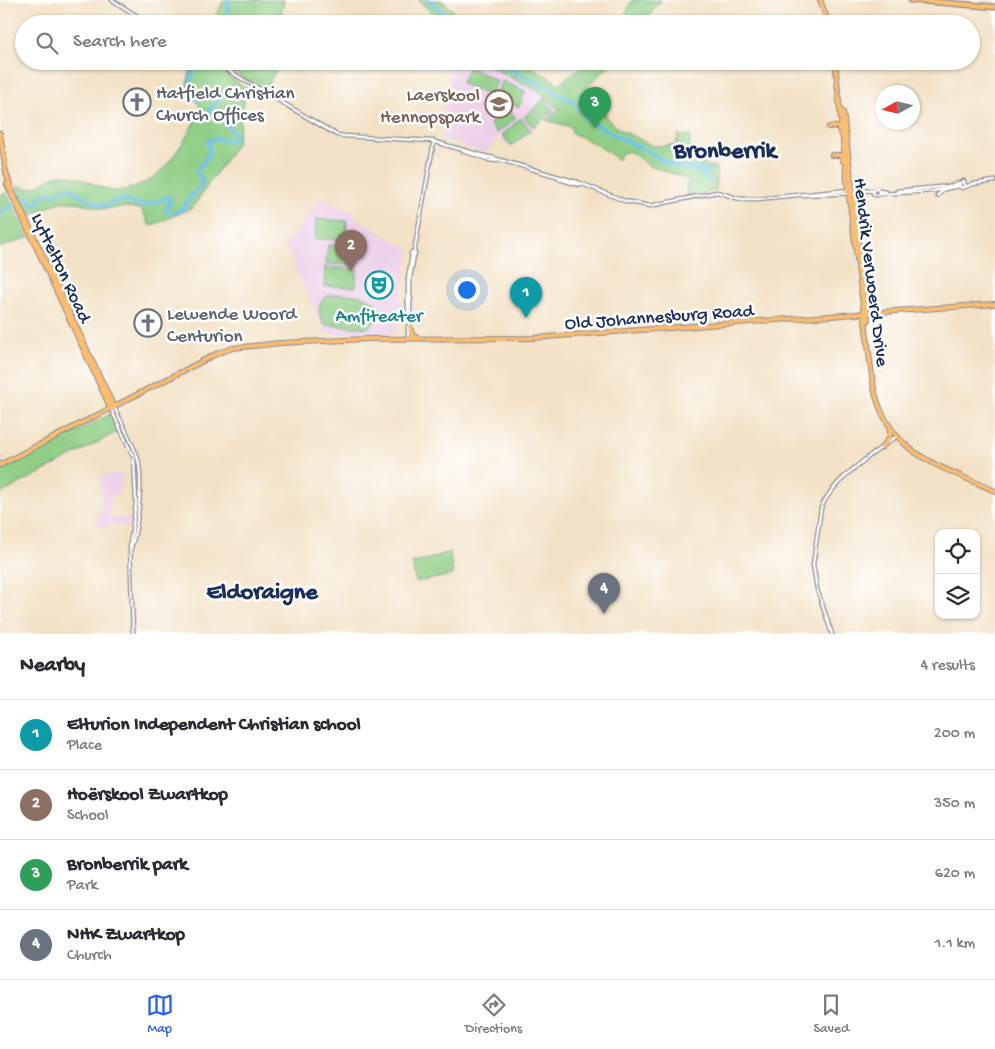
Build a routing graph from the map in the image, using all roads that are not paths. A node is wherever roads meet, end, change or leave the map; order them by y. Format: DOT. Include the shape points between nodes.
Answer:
graph roads {
  1 [pos="112,0"];
  2 [pos="821,0"];
  3 [pos="911,0"];
  4 [pos="995,7"];
  5 [pos="136,15"];
  6 [pos="827,15"];
  7 [pos="227,70"];
  8 [pos="837,70"];
  9 [pos="837,70"];
  10 [pos="842,121"];
  11 [pos="0,133"];
  12 [pos="434,142"];
  13 [pos="0,149"];
  14 [pos="845,152"];
  15 [pos="832,155"];
  16 [pos="847,180"];
  17 [pos="995,181"];
  18 [pos="964,182"];
  19 [pos="973,184"];
  20 [pos="960,185"];
  21 [pos="965,186"];
  22 [pos="944,189"];
  23 [pos="918,190"];
  24 [pos="936,190"];
  25 [pos="850,191"];
  26 [pos="830,192"];
  27 [pos="863,192"];
  28 [pos="874,192"];
  29 [pos="879,192"];
  30 [pos="840,193"];
  31 [pos="822,194"];
  32 [pos="798,195"];
  33 [pos="937,196"];
  34 [pos="15,200"];
  35 [pos="853,202"];
  36 [pos="409,303"];
  37 [pos="995,304"];
  38 [pos="866,314"];
  39 [pos="410,327"];
  40 [pos="409,339"];
  41 [pos="423,339"];
  42 [pos="113,408"];
  43 [pos="889,426"];
  44 [pos="897,436"];
  45 [pos="882,446"];
  46 [pos="0,465"];
  47 [pos="995,491"];
  48 [pos="133,634"];
  49 [pos="832,634"];
  1 -- 5 [label="street"];
  2 -- 6 [label="main road"];
  3 -- 4 [label="highway"];
  7 -- 12 [label="street" via="337,135"];
  8 -- 10 [label="main road, Hendrik Verwoerd Drive"];
  9 -- 25 [label="main road, Hendrik Verwoerd Drive"];
  10 -- 14 [label="main road, Hendrik Verwoerd Drive"];
  10 -- 14 [label="main road" via="831,127 841,130"];
  11 -- 34 [label="main road, Lyttelton Road" via="6,172"];
  12 -- 32 [label="street" via="650,206 716,192 740,199"];
  12 -- 36 [label="street" via="413,254"];
  13 -- 34 [label="main road, Lyttelton Road" via="6,181"];
  14 -- 16 [label="main road, Hendrik Verwoerd Drive"];
  15 -- 16 [label="main road" via="843,157"];
  16 -- 25 [label="main road, Hendrik Verwoerd Drive"];
  17 -- 19 [label="street"];
  18 -- 19 [label="street"];
  18 -- 20 [label="street"];
  18 -- 21 [label="street"];
  19 -- 21 [label="street"];
  20 -- 21 [label="street"];
  20 -- 22 [label="street"];
  20 -- 23 [label="street"];
  22 -- 24 [label="street"];
  22 -- 33 [label="street"];
  23 -- 24 [label="street"];
  23 -- 29 [label="street"];
  24 -- 29 [label="street"];
  25 -- 26 [label="street"];
  25 -- 27 [label="street"];
  25 -- 28 [label="street"];
  25 -- 30 [label="street"];
  25 -- 35 [label="main road, Hendrik Verwoerd Drive"];
  25 -- 38 [label="main road, Hendrik Verwoerd Drive"];
  26 -- 30 [label="street"];
  26 -- 31 [label="street"];
  26 -- 32 [label="street"];
  27 -- 28 [label="street"];
  27 -- 35 [label="main road"];
  28 -- 29 [label="street" via="876,195"];
  30 -- 31 [label="street"];
  31 -- 32 [label="street"];
  34 -- 42 [label="main road, Lyttelton Road"];
  35 -- 38 [label="main road, Hendrik Verwoerd Drive"];
  36 -- 39 [label="street"];
  36 -- 40 [label="street"];
  37 -- 38 [label="main road, Old Johannesburg Road"];
  38 -- 41 [label="main road, Old Johannesburg Road" via="533,338"];
  38 -- 43 [label="main road, Hendrik Verwoerd Drive" via="876,396"];
  38 -- 44 [label="main road, Hendrik Verwoerd Drive" via="878,395"];
  39 -- 40 [label="street"];
  39 -- 41 [label="main road" via="413,336"];
  40 -- 41 [label="main road, Old Johannesburg Road"];
  40 -- 42 [label="main road, Old Johannesburg Road" via="280,343 232,348"];
  42 -- 46 [label="main road, Old Johannesburg Road"];
  42 -- 48 [label="street" via="139,464 139,500 130,549"];
  43 -- 44 [label="main road, Hendrik Verwoerd Drive"];
  43 -- 45 [label="main road" via="890,435"];
  44 -- 45 [label="street"];
  44 -- 47 [label="main road, Hendrik Verwoerd Drive" via="918,456"];
  45 -- 49 [label="street" via="841,481 821,508 812,566"];
}
